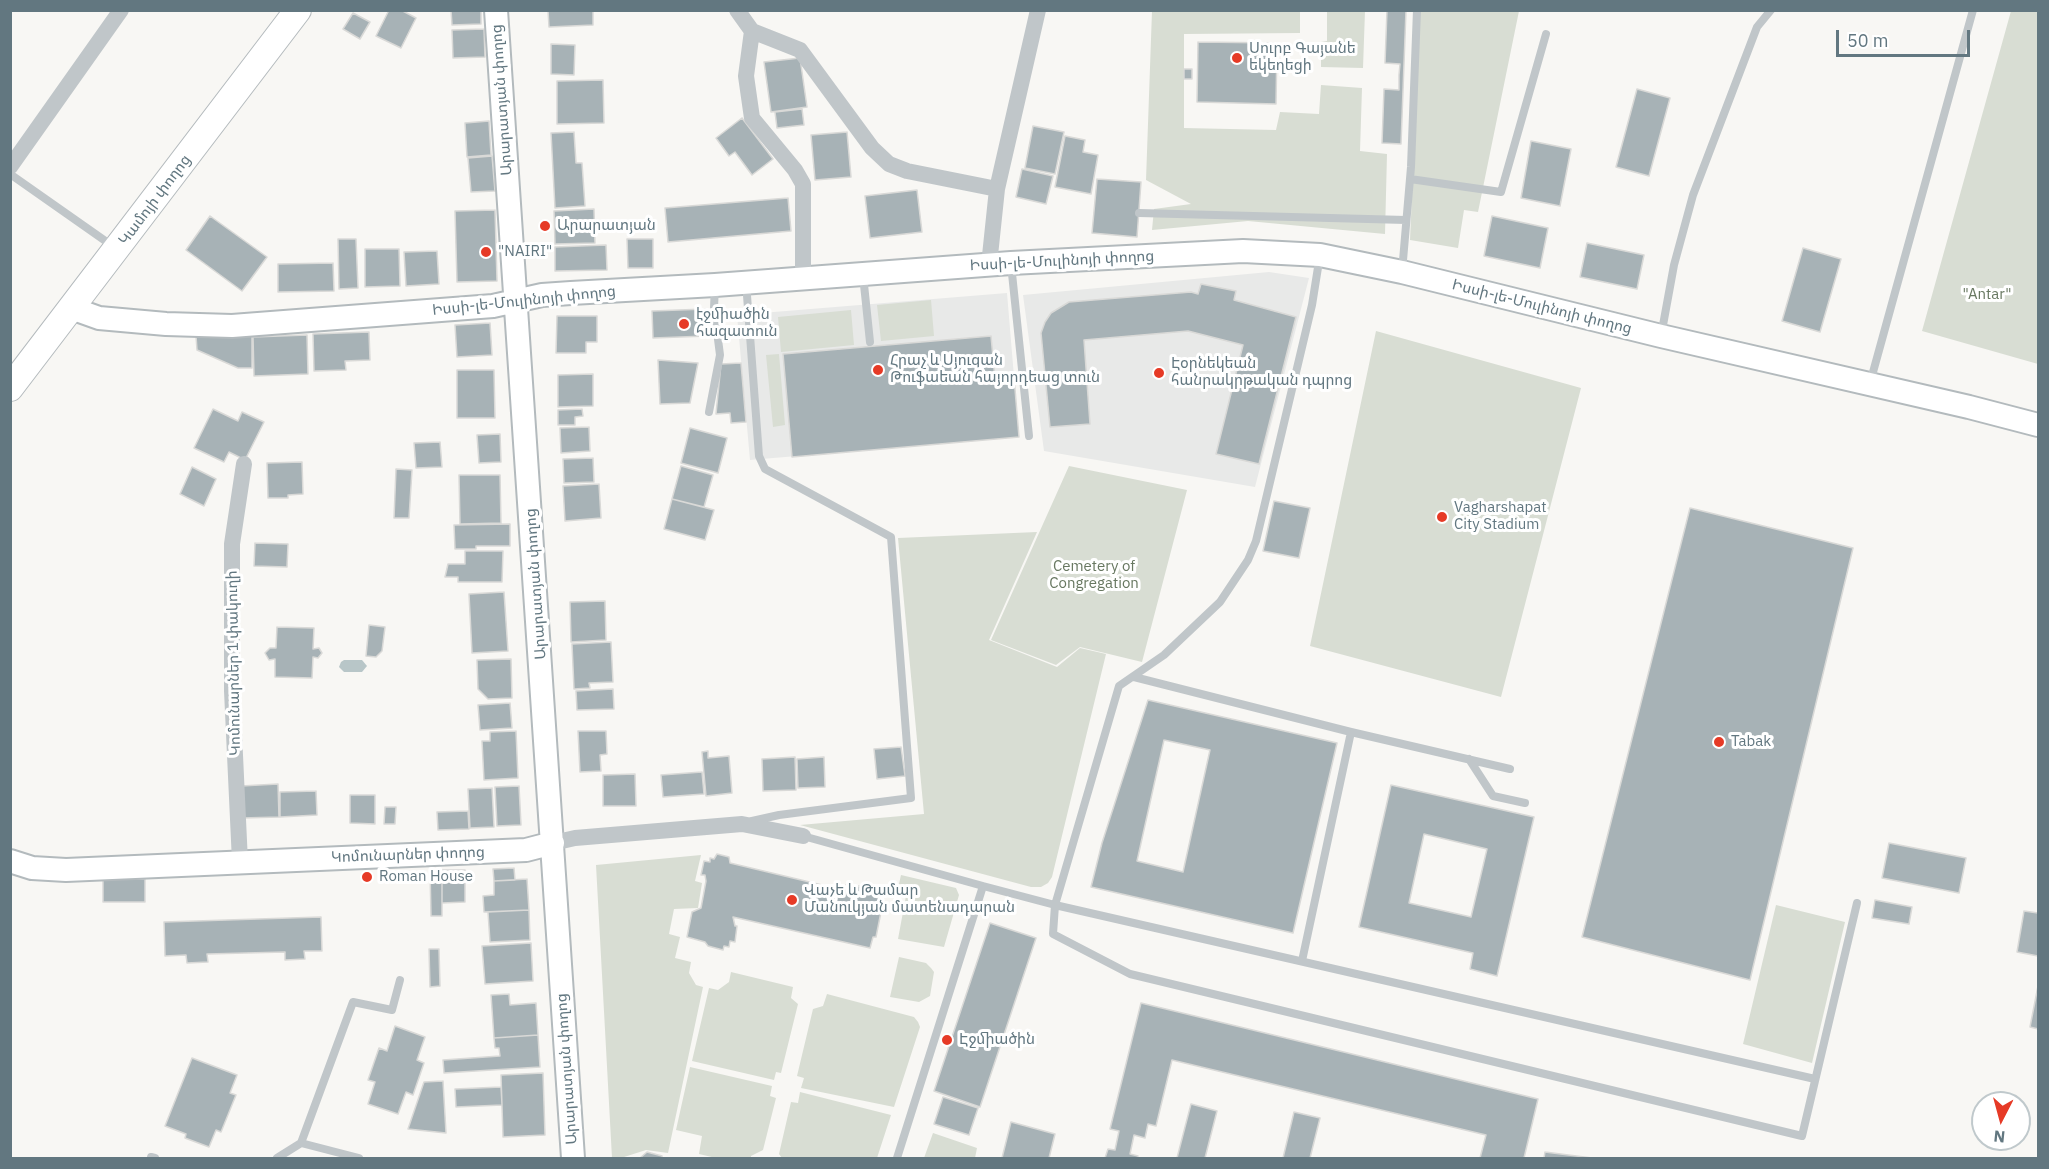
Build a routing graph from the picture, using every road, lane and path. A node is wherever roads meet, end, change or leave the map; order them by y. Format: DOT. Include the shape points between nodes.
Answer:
graph roads {
  1 [pos="121,10"];
  2 [pos="298,10"];
  3 [pos="496,10"];
  4 [pos="737,10"];
  5 [pos="1038,10"];
  6 [pos="1417,10"];
  7 [pos="1771,10"];
  8 [pos="1973,10"];
  9 [pos="752,31"];
  10 [pos="1546,34"];
  11 [pos="10,167"];
  12 [pos="10,174"];
  13 [pos="1410,179"];
  14 [pos="998,189"];
  15 [pos="1139,213"];
  16 [pos="1406,220"];
  17 [pos="117,249"];
  18 [pos="1320,255"];
  19 [pos="1000,264"];
  20 [pos="1402,272"];
  21 [pos="863,275"];
  22 [pos="803,279"];
  23 [pos="746,282"];
  24 [pos="715,285"];
  25 [pos="516,301"];
  26 [pos="71,308"];
  27 [pos="1660,336"];
  28 [pos="870,342"];
  29 [pos="1870,384"];
  30 [pos="10,388"];
  31 [pos="709,412"];
  32 [pos="2038,425"];
  33 [pos="1029,436"];
  34 [pos="244,464"];
  35 [pos="1134,677"];
  36 [pos="1351,732"];
  37 [pos="1469,759"];
  38 [pos="1510,769"];
  39 [pos="1525,803"];
  40 [pos="742,824"];
  41 [pos="803,836"];
  42 [pos="553,843"];
  43 [pos="10,861"];
  44 [pos="240,862"];
  45 [pos="983,885"];
  46 [pos="1857,903"];
  47 [pos="1055,905"];
  48 [pos="1302,961"];
  49 [pos="400,980"];
  50 [pos="1815,1078"];
  51 [pos="301,1143"];
  52 [pos="276,1158"];
  53 [pos="358,1158"];
  54 [pos="573,1158"];
  55 [pos="897,1158"];
  1 -- 11 [label="street"];
  2 -- 17 [label="main road, Կամոյի փողոց"];
  3 -- 25 [label="street, Արարատյան փողոց"];
  4 -- 9 [label="street"];
  5 -- 14 [label="street"];
  6 -- 13 [label="lane"];
  7 -- 27 [label="lane" via="1757,27 1693,195"];
  8 -- 29 [label="lane"];
  9 -- 14 [label="street" via="800,50 872,148 889,164"];
  9 -- 22 [label="street" via="746,76 752,118 803,184"];
  10 -- 13 [label="lane" via="1501,192"];
  12 -- 17 [label="lane"];
  13 -- 16 [label="lane"];
  14 -- 19 [label="street"];
  15 -- 16 [label="lane"];
  16 -- 20 [label="lane"];
  17 -- 26 [label="main road, Կամոյի փողոց"];
  18 -- 19 [label="street, Իսսի-լե-Մուլինոյի փողոց" via="1244,251"];
  18 -- 20 [label="street, Իսսի-լե-Մուլինոյի փողոց"];
  18 -- 35 [label="lane" via="1310,317 1256,541 1248,560 1220,602 1164,655"];
  19 -- 21 [label="street, Իսսի-լե-Մուլինոյի փողոց"];
  19 -- 33 [label="lane"];
  20 -- 27 [label="street, Իսսի-լե-Մուլինոյի փողոց"];
  21 -- 22 [label="street, Իսսի-լե-Մուլինոյի փողոց"];
  21 -- 28 [label="lane"];
  22 -- 23 [label="street, Իսսի-լե-Մուլինոյի փողոց"];
  23 -- 24 [label="street, Իսսի-լե-Մուլինոյի փողոց"];
  23 -- 40 [label="lane" via="759,456 765,469 891,537 911,798 779,815"];
  24 -- 25 [label="street, Իսսի-լե-Մուլինոյի փողոց" via="571,293"];
  24 -- 31 [label="lane" via="720,355"];
  25 -- 26 [label="street, Իսսի-լե-Մուլինոյի փողոց" via="232,326 99,318"];
  25 -- 42 [label="street, Արարատյան փողոց"];
  26 -- 30 [label="main road, Կամոյի փողոց"];
  27 -- 29 [label="street, Իսսի-լե-Մուլինոյի փողոց"];
  29 -- 32 [label="street, Իսսի-լե-Մուլինոյի փողոց"];
  34 -- 44 [label="street, Կոմունարներ 1 փակուղի" via="231,544 232,691"];
  35 -- 36 [label="lane"];
  35 -- 47 [label="lane" via="1119,686"];
  36 -- 37 [label="lane"];
  36 -- 48 [label="lane"];
  37 -- 38 [label="lane"];
  37 -- 39 [label="lane" via="1493,796"];
  40 -- 41 [label="street, Կոմունարներ փողոց"];
  40 -- 42 [label="street, Կոմունարներ փողոց"];
  41 -- 45 [label="lane"];
  42 -- 44 [label="street, Կոմունարներ փողոց" via="526,850"];
  42 -- 54 [label="street, Արարատյան փողոց"];
  43 -- 44 [label="street, Կոմունարներ փողոց" via="32,868 66,870"];
  45 -- 47 [label="lane"];
  45 -- 55 [label="lane"];
  46 -- 50 [label="lane"];
  47 -- 48 [label="lane"];
  47 -- 50 [label="lane" via="1053,934 1130,974 1802,1136"];
  48 -- 50 [label="lane"];
  49 -- 51 [label="lane" via="392,1010 353,1002"];
  51 -- 52 [label="lane"];
  51 -- 53 [label="lane"];
}
